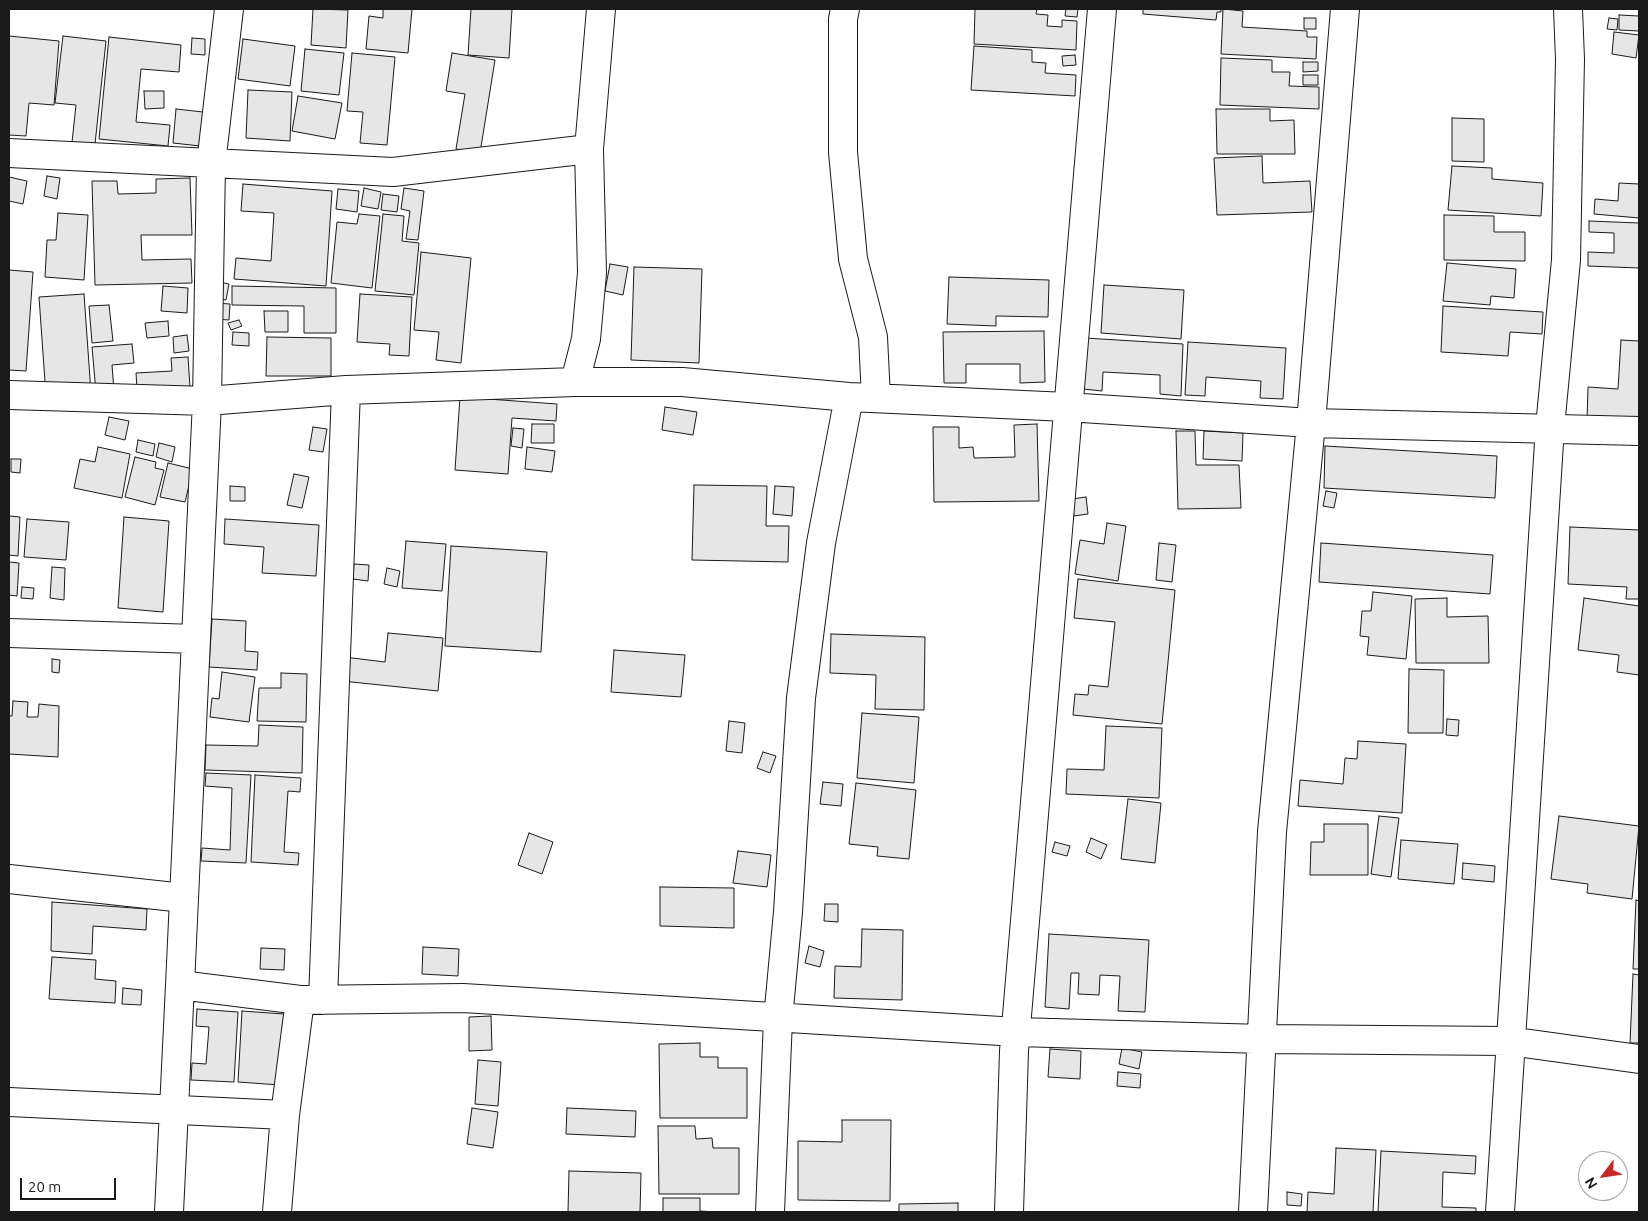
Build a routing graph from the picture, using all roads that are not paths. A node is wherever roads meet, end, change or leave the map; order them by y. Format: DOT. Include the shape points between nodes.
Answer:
graph roads {
  1 [pos="229,9"];
  2 [pos="601,9"];
  3 [pos="845,9"];
  4 [pos="1102,9"];
  5 [pos="1345,9"];
  6 [pos="1568,9"];
  7 [pos="589,149"];
  8 [pos="9,153"];
  9 [pos="211,164"];
  10 [pos="575,382"];
  11 [pos="346,390"];
  12 [pos="9,395"];
  13 [pos="849,397"];
  14 [pos="876,398"];
  15 [pos="207,401"];
  16 [pos="1067,407"];
  17 [pos="1311,423"];
  18 [pos="1550,427"];
  19 [pos="1639,431"];
  20 [pos="9,633"];
  21 [pos="196,639"];
  22 [pos="9,879"];
  23 [pos="184,898"];
  24 [pos="180,985"];
  25 [pos="312,1000"];
  26 [pos="778,1019"];
  27 [pos="1017,1032"];
  28 [pos="1263,1039"];
  29 [pos="1510,1041"];
  30 [pos="1639,1059"];
  31 [pos="9,1102"];
  32 [pos="174,1110"];
  33 [pos="285,1115"];
  34 [pos="169,1212"];
  35 [pos="277,1212"];
  36 [pos="770,1212"];
  37 [pos="1009,1212"];
  38 [pos="1253,1212"];
  39 [pos="1500,1212"];
  1 -- 9 [label="street"];
  2 -- 7 [label="street"];
  3 -- 14 [label="street" via="844,152 853,259 873,337"];
  4 -- 16 [label="street"];
  5 -- 17 [label="street"];
  6 -- 18 [label="street" via="1566,260"];
  7 -- 9 [label="street" via="393,172"];
  7 -- 10 [label="street" via="592,273 586,339"];
  8 -- 9 [label="street"];
  9 -- 15 [label="street"];
  10 -- 11 [label="street"];
  10 -- 13 [label="street" via="682,382"];
  11 -- 15 [label="street"];
  11 -- 25 [label="street"];
  12 -- 15 [label="street"];
  13 -- 14 [label="street"];
  13 -- 26 [label="street" via="821,543 800,698 788,912"];
  14 -- 16 [label="street"];
  15 -- 21 [label="street"];
  16 -- 17 [label="street"];
  16 -- 27 [label="street"];
  17 -- 18 [label="street"];
  17 -- 28 [label="street" via="1272,832"];
  18 -- 19 [label="street"];
  18 -- 29 [label="street"];
  20 -- 21 [label="street"];
  21 -- 23 [label="street"];
  22 -- 23 [label="street"];
  23 -- 24 [label="street"];
  24 -- 25 [label="street"];
  24 -- 32 [label="street"];
  25 -- 26 [label="street" via="463,998"];
  25 -- 33 [label="street"];
  26 -- 27 [label="street"];
  26 -- 36 [label="street"];
  27 -- 28 [label="street"];
  27 -- 37 [label="street"];
  28 -- 29 [label="street"];
  28 -- 38 [label="street"];
  29 -- 30 [label="street"];
  29 -- 39 [label="street"];
  31 -- 32 [label="street"];
  32 -- 33 [label="street"];
  32 -- 34 [label="street"];
  33 -- 35 [label="street"];
}
